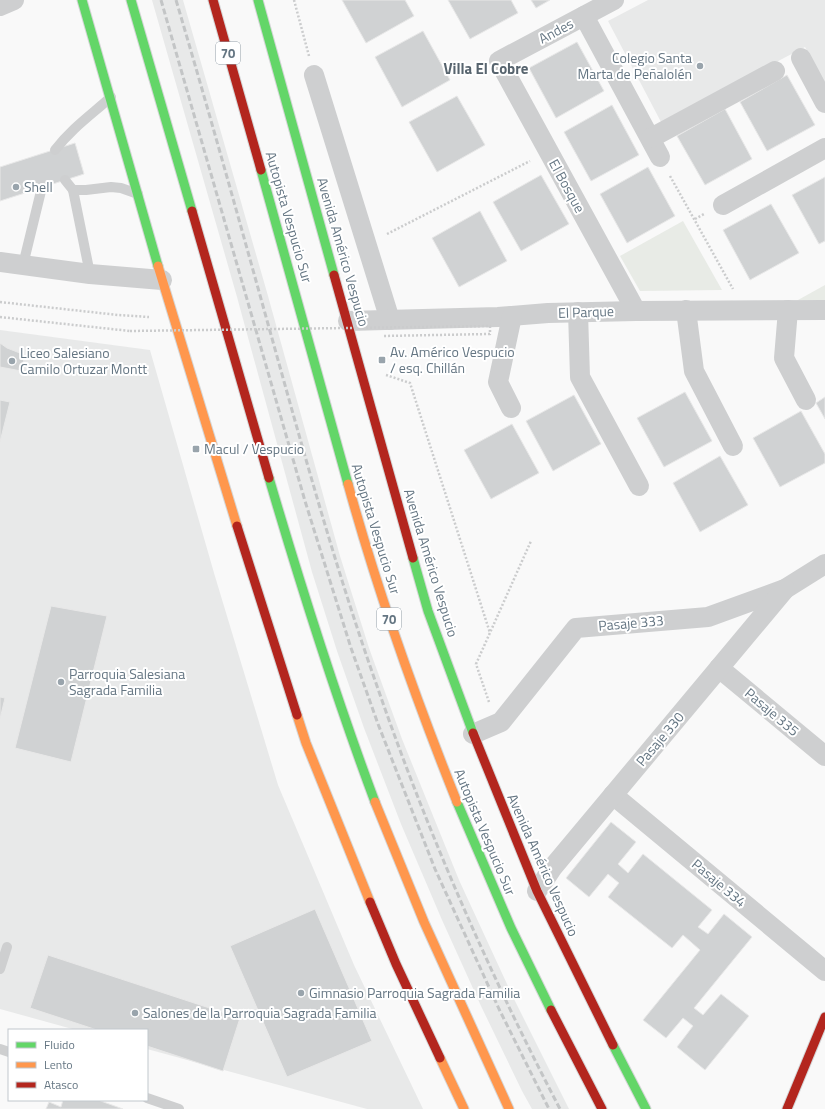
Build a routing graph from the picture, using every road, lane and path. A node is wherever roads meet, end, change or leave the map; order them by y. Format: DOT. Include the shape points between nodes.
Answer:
graph roads {
  1 [pos="14,0"];
  2 [pos="82,0"];
  3 [pos="128,0"];
  4 [pos="131,0"];
  5 [pos="213,0"];
  6 [pos="258,0"];
  7 [pos="614,0"];
  8 [pos="295,1"];
  9 [pos="0,6"];
  10 [pos="584,16"];
  11 [pos="142,36"];
  12 [pos="801,58"];
  13 [pos="499,61"];
  14 [pos="774,71"];
  15 [pos="314,75"];
  16 [pos="111,97"];
  17 [pos="825,103"];
  18 [pos="651,138"];
  19 [pos="825,148"];
  20 [pos="55,150"];
  21 [pos="548,152"];
  22 [pos="660,157"];
  23 [pos="65,180"];
  24 [pos="42,187"];
  25 [pos="73,190"];
  26 [pos="138,194"];
  27 [pos="723,205"];
  28 [pos="367,244"];
  29 [pos="0,262"];
  30 [pos="23,265"];
  31 [pos="90,274"];
  32 [pos="162,280"];
  33 [pos="0,302"];
  34 [pos="636,310"];
  35 [pos="686,310"];
  36 [pos="745,310"];
  37 [pos="788,310"];
  38 [pos="825,310"];
  39 [pos="578,312"];
  40 [pos="512,316"];
  41 [pos="0,317"];
  42 [pos="152,317"];
  43 [pos="348,321"];
  44 [pos="387,328"];
  45 [pos="384,375"];
  46 [pos="806,400"];
  47 [pos="512,408"];
  48 [pos="734,446"];
  49 [pos="639,486"];
  50 [pos="531,541"];
  51 [pos="825,564"];
  52 [pos="785,589"];
  53 [pos="490,633"];
  54 [pos="719,668"];
  55 [pos="496,724"];
  56 [pos="473,734"];
  57 [pos="825,756"];
  58 [pos="614,795"];
  59 [pos="537,891"];
  60 [pos="7,947"];
  61 [pos="0,969"];
  62 [pos="825,971"];
  63 [pos="825,1017"];
  64 [pos="148,1098"];
  65 [pos="789,1107"];
  66 [pos="179,1109"];
  67 [pos="464,1109"];
  68 [pos="509,1109"];
  69 [pos="602,1109"];
  70 [pos="646,1109"];
  1 -- 9 [label="street"];
  2 -- 16 [label="main road"];
  3 -- 11 [label="main road"];
  4 -- 11 [label="main road"];
  5 -- 69 [label="main road, Autopista Vespucio Sur / 70" via="364,543 415,694 509,923"];
  6 -- 43 [label="main road, Avenida Américo Vespucio"];
  7 -- 10 [label="street, Andes"];
  8 -- 15 [label="path"];
  10 -- 13 [label="street, Andes"];
  10 -- 18 [label="street"];
  11 -- 68 [label="main road" via="320,651 377,808 412,895"];
  12 -- 17 [label="street"];
  13 -- 21 [label="street, El Bosque"];
  14 -- 18 [label="street"];
  15 -- 28 [label="street"];
  16 -- 20 [label="lane" via="76,126"];
  16 -- 26 [label="main road"];
  18 -- 22 [label="street"];
  19 -- 27 [label="street"];
  21 -- 28 [label="path"];
  21 -- 34 [label="street, El Bosque"];
  22 -- 36 [label="path"];
  23 -- 25 [label="lane"];
  24 -- 30 [label="lane"];
  25 -- 26 [label="lane" via="111,187"];
  25 -- 31 [label="lane"];
  26 -- 32 [label="main road"];
  28 -- 44 [label="street"];
  29 -- 30 [label="street"];
  30 -- 31 [label="street"];
  31 -- 32 [label="street"];
  32 -- 67 [label="main road" via="306,743 396,964"];
  33 -- 42 [label="path"];
  34 -- 35 [label="street, El Parque"];
  34 -- 39 [label="street, El Parque"];
  35 -- 36 [label="street, El Parque"];
  35 -- 48 [label="street" via="694,371"];
  36 -- 37 [label="street, El Parque"];
  37 -- 38 [label="street, El Parque"];
  37 -- 46 [label="street" via="784,358"];
  39 -- 40 [label="street, El Parque"];
  39 -- 49 [label="street" via="580,377"];
  40 -- 44 [label="street, El Parque"];
  40 -- 47 [label="street" via="498,382"];
  41 -- 44 [label="path, bridge" via="130,331 490,326 490,334"];
  43 -- 44 [label="street, El Parque"];
  43 -- 56 [label="main road, Avenida Américo Vespucio" via="428,610"];
  45 -- 53 [label="path" via="410,383"];
  50 -- 53 [label="path"];
  51 -- 52 [label="street, Pasaje 333"];
  52 -- 54 [label="street, Pasaje 330"];
  52 -- 55 [label="street, Pasaje 333" via="708,617 576,628 501,722"];
  53 -- 55 [label="path" via="476,664"];
  54 -- 57 [label="street, Pasaje 335"];
  54 -- 58 [label="street, Pasaje 330"];
  55 -- 56 [label="street, Pasaje 333"];
  56 -- 59 [label="main road, Avenida Américo Vespucio"];
  58 -- 59 [label="street, Pasaje 330" via="553,867"];
  58 -- 62 [label="street, Pasaje 334"];
  59 -- 70 [label="main road, Avenida Américo Vespucio"];
  60 -- 61 [label="lane"];
  63 -- 65 [label="main road"];
  64 -- 66 [label="lane"];
}
